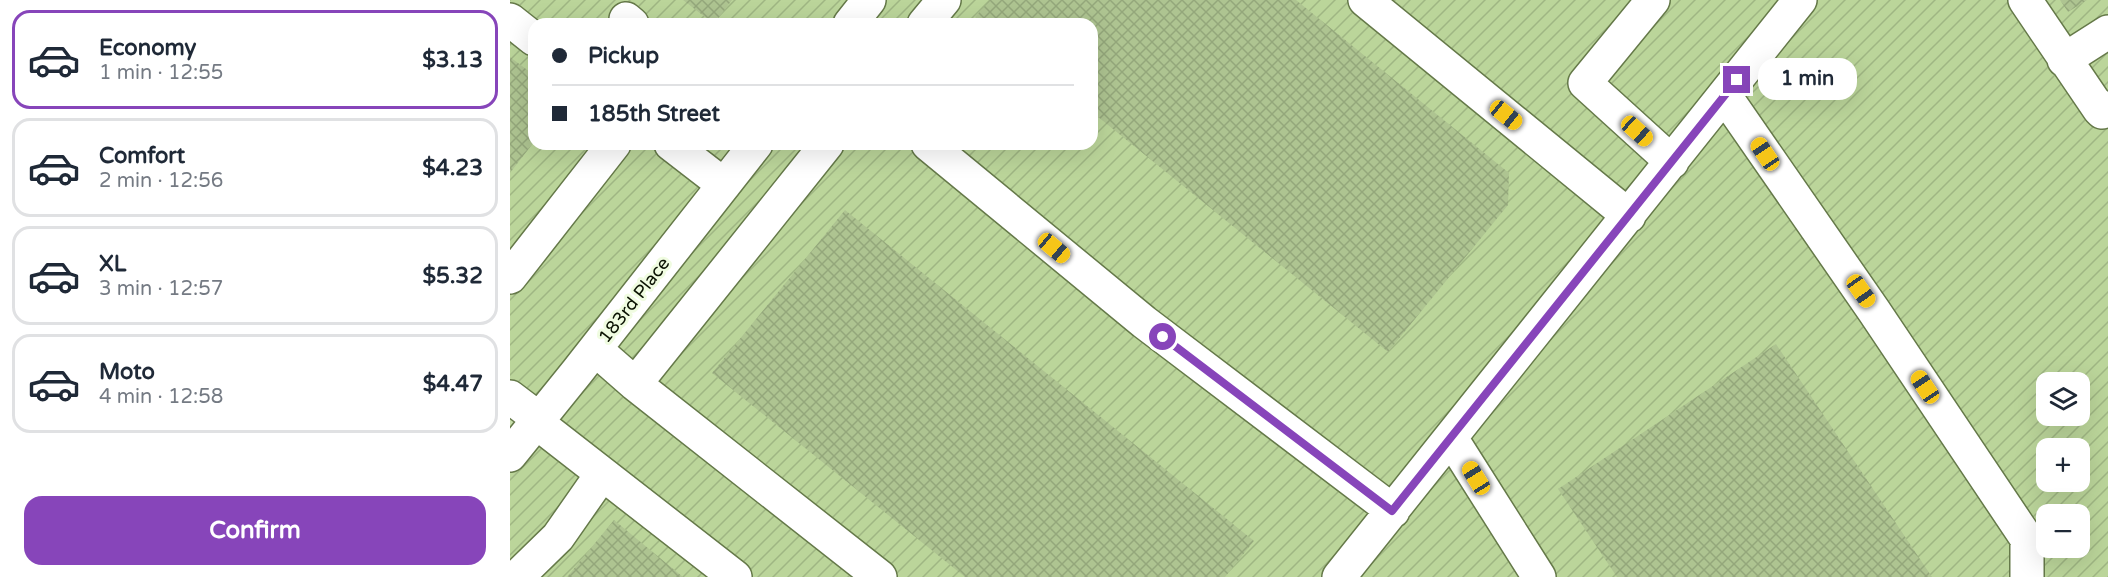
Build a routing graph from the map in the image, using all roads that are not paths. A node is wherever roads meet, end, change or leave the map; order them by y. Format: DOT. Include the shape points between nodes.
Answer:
graph roads {
  1 [pos="869,0"];
  2 [pos="944,0"];
  3 [pos="1365,0"];
  4 [pos="1653,0"];
  5 [pos="1800,0"];
  6 [pos="2025,0"];
  7 [pos="855,18"];
  8 [pos="929,18"];
  9 [pos="510,20"];
  10 [pos="2108,32"];
  11 [pos="528,34"];
  12 [pos="2064,60"];
  13 [pos="1725,96"];
  14 [pos="2108,108"];
  15 [pos="609,150"];
  16 [pos="679,150"];
  17 [pos="751,150"];
  18 [pos="822,150"];
  19 [pos="935,150"];
  20 [pos="1672,162"];
  21 [pos="724,185"];
  22 [pos="1629,216"];
  23 [pos="510,277"];
  24 [pos="595,349"];
  25 [pos="635,384"];
  26 [pos="510,396"];
  27 [pos="538,421"];
  28 [pos="1451,438"];
  29 [pos="510,454"];
  30 [pos="602,474"];
  31 [pos="1392,511"];
  32 [pos="517,577"];
  33 [pos="735,577"];
  34 [pos="880,577"];
  35 [pos="1339,577"];
  36 [pos="1539,577"];
  37 [pos="2027,577"];
  1 -- 7 [label="street"];
  2 -- 8 [label="street"];
  3 -- 22 [label="street"];
  4 -- 20 [label="street" via="1586,83"];
  5 -- 13 [label="street"];
  6 -- 12 [label="street"];
  9 -- 11 [label="street"];
  10 -- 12 [label="street"];
  12 -- 14 [label="street" via="2099,109 2102,112"];
  13 -- 20 [label="street"];
  13 -- 37 [label="street" via="2027,539"];
  15 -- 23 [label="street"];
  16 -- 21 [label="street"];
  17 -- 21 [label="street, 183rd Place"];
  18 -- 25 [label="street"];
  19 -- 31 [label="street" via="1144,322"];
  20 -- 22 [label="street"];
  21 -- 24 [label="street, 183rd Place"];
  22 -- 28 [label="street"];
  24 -- 25 [label="street"];
  24 -- 27 [label="street, 183rd Place"];
  25 -- 34 [label="street"];
  26 -- 27 [label="street"];
  27 -- 29 [label="street, 183rd Place"];
  27 -- 30 [label="street"];
  28 -- 31 [label="street"];
  28 -- 36 [label="street"];
  30 -- 32 [label="street" via="558,537"];
  30 -- 33 [label="street"];
  31 -- 35 [label="street"];
}
